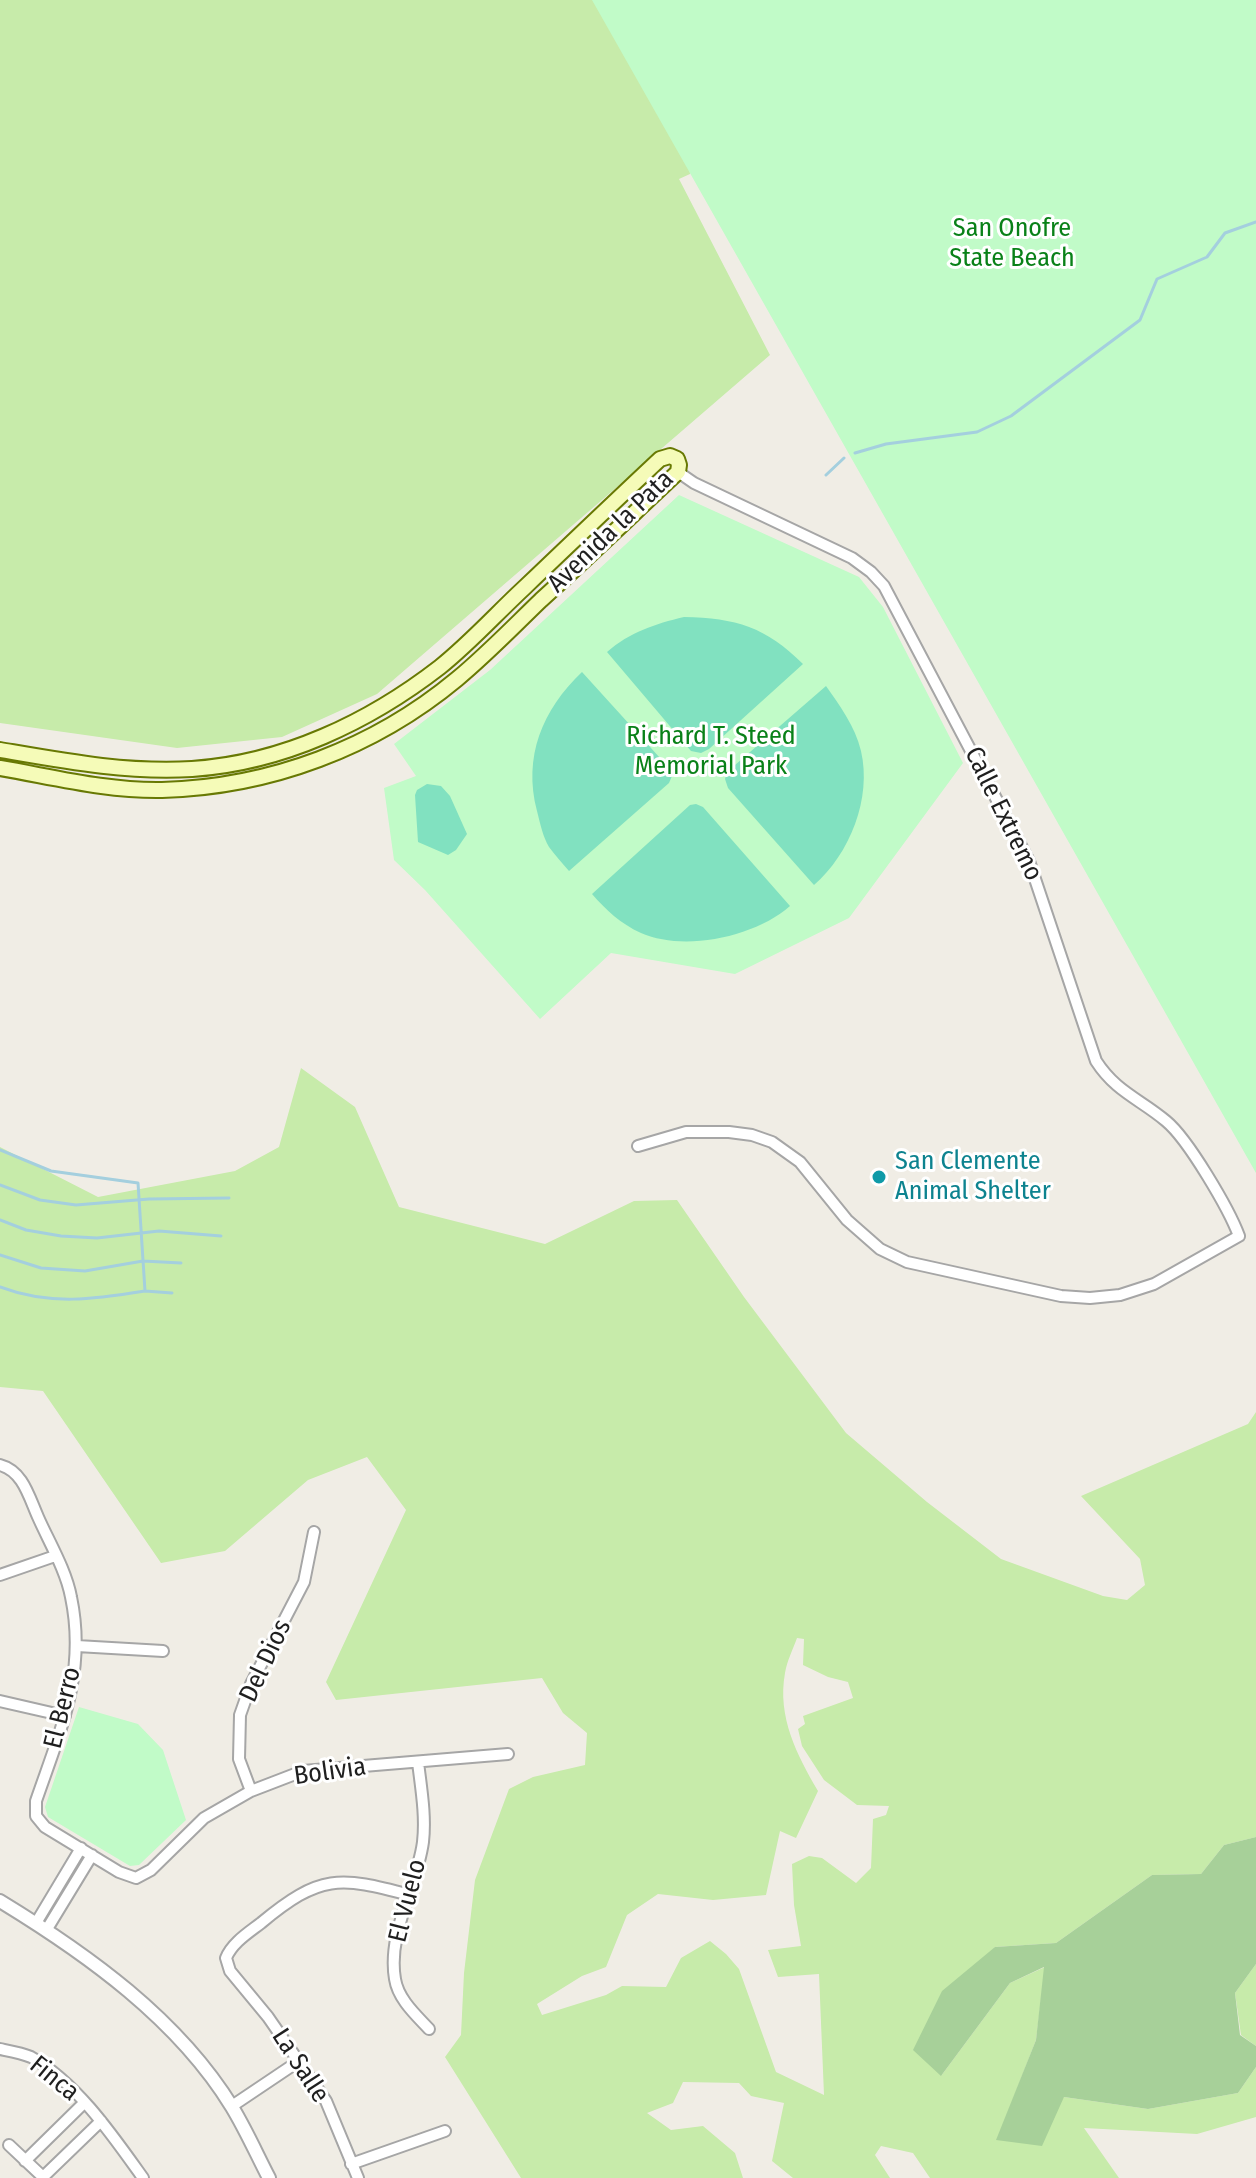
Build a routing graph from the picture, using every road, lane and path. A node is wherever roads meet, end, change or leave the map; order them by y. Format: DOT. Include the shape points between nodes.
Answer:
graph roads {
  1 [pos="678,472"];
  2 [pos="0,750"];
  3 [pos="0,768"];
  4 [pos="638,1146"];
  5 [pos="6,1467"];
  6 [pos="314,1532"];
  7 [pos="55,1556"];
  8 [pos="0,1575"];
  9 [pos="77,1646"];
  10 [pos="163,1651"];
  11 [pos="0,1701"];
  12 [pos="65,1716"];
  13 [pos="508,1754"];
  14 [pos="418,1762"];
  15 [pos="251,1791"];
  16 [pos="81,1848"];
  17 [pos="92,1855"];
  18 [pos="410,1895"];
  19 [pos="0,1901"];
  20 [pos="41,1926"];
  21 [pos="429,2029"];
  22 [pos="0,2049"];
  23 [pos="299,2061"];
  24 [pos="84,2103"];
  25 [pos="232,2106"];
  26 [pos="101,2121"];
  27 [pos="445,2131"];
  28 [pos="9,2145"];
  29 [pos="25,2161"];
  30 [pos="351,2164"];
  31 [pos="44,2178"];
  32 [pos="143,2178"];
  33 [pos="269,2178"];
  34 [pos="358,2178"];
  1 -- 2 [label="main road, Avenida la Pata" via="677,459 665,455 443,665 399,698 338,731 271,756 195,769 90,765"];
  1 -- 3 [label="main road, Avenida la Pata" via="457,679 353,746 284,772 219,786 161,790 112,788"];
  1 -- 4 [label="street, Calle Extremo" via="852,558 884,586 1029,861 1096,1061 1123,1092 1181,1136 1239,1236 1154,1284 1120,1295 1061,1296 907,1262 880,1249 847,1220 800,1162 772,1142 729,1132 686,1132"];
  5 -- 7 [label="street, El Berro" via="21,1479"];
  6 -- 15 [label="street, Del Dios" via="304,1582 240,1715 239,1759"];
  7 -- 8 [label="street"];
  7 -- 9 [label="street, El Berro" via="71,1595"];
  9 -- 10 [label="street"];
  9 -- 12 [label="street, El Berro"];
  11 -- 12 [label="street"];
  12 -- 16 [label="street, El Berro" via="36,1801 36,1816"];
  13 -- 14 [label="street, Bolivia"];
  14 -- 15 [label="street, Bolivia" via="303,1771"];
  14 -- 18 [label="street, El Vuelo" via="423,1843"];
  15 -- 17 [label="street, Bolivia" via="204,1818 136,1878"];
  16 -- 17 [label="street"];
  16 -- 20 [label="street"];
  17 -- 20 [label="street"];
  18 -- 21 [label="street, El Vuelo" via="396,1940 395,1980 408,2008"];
  18 -- 23 [label="street, La Salle" via="363,1882 325,1884 300,1893 229,1951 227,1965"];
  19 -- 20 [label="street"];
  20 -- 25 [label="street" via="122,1984 194,2055"];
  22 -- 24 [label="street, Finca" via="28,2056"];
  23 -- 25 [label="street"];
  23 -- 30 [label="street, La Salle" via="326,2101"];
  24 -- 26 [label="street, Finca"];
  24 -- 29 [label="street"];
  25 -- 33 [label="street"];
  26 -- 31 [label="street, Finca"];
  26 -- 32 [label="street, Finca"];
  27 -- 30 [label="street"];
  28 -- 29 [label="street, Finca"];
  29 -- 31 [label="street, Finca"];
  30 -- 34 [label="street, La Salle"];
}
